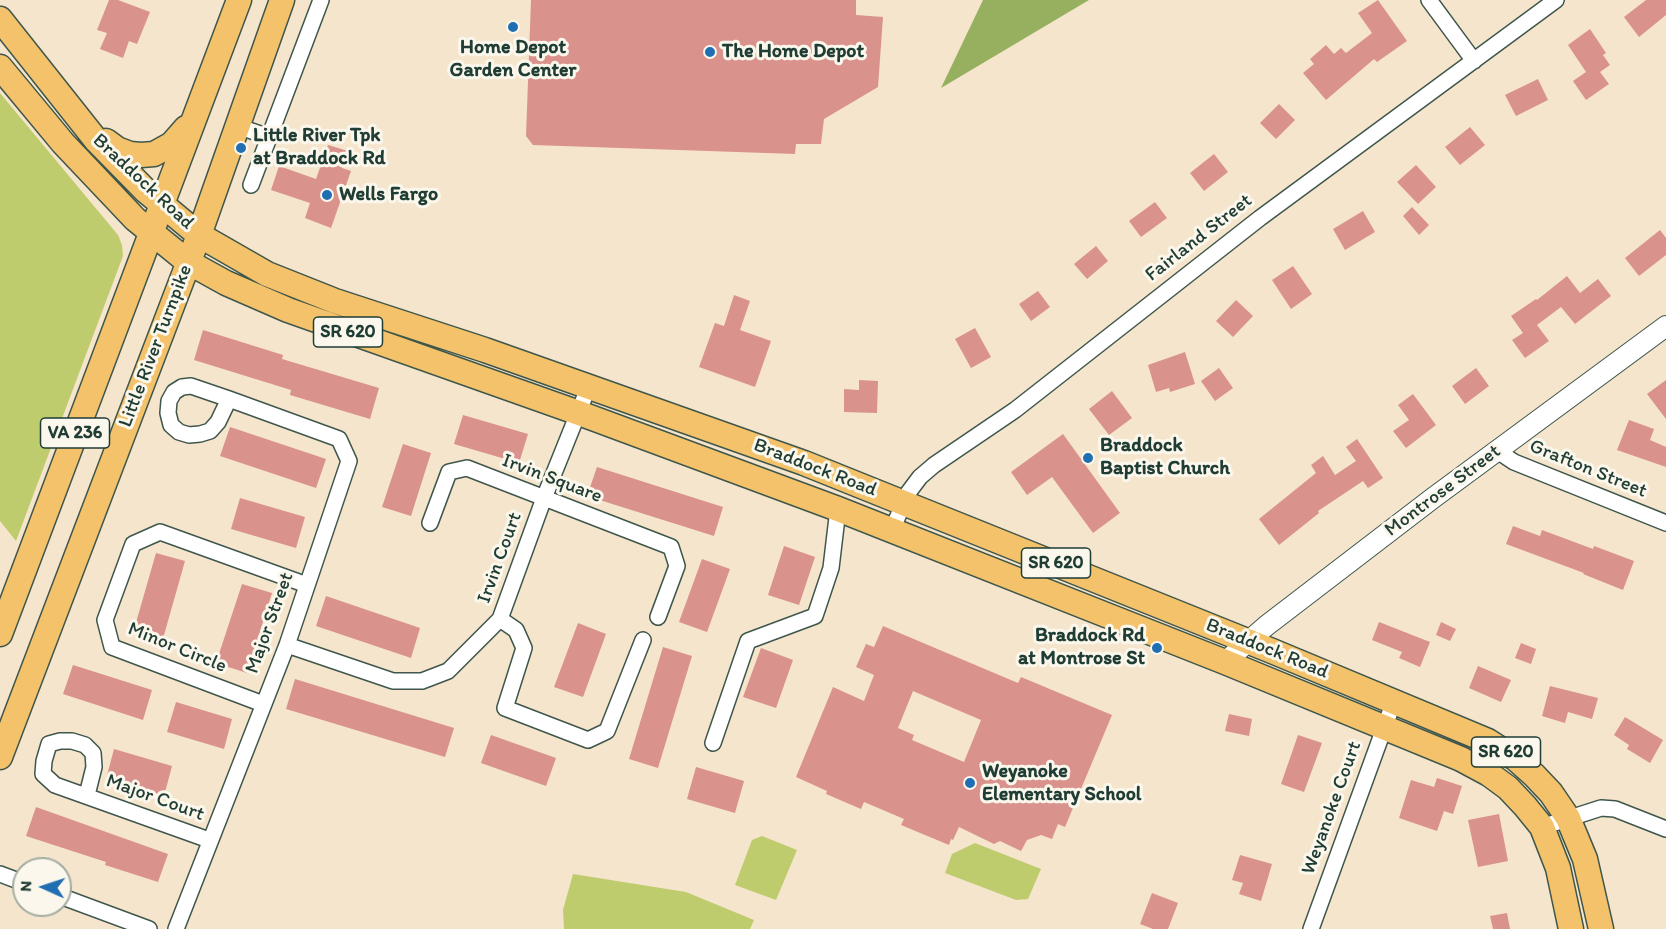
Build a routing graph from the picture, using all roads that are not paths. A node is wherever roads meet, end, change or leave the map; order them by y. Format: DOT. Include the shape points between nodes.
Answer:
graph roads {
  1 [pos="239,0"];
  2 [pos="282,0"];
  3 [pos="321,0"];
  4 [pos="1429,0"];
  5 [pos="1556,0"];
  6 [pos="0,19"];
  7 [pos="1474,61"];
  8 [pos="0,67"];
  9 [pos="197,110"];
  10 [pos="85,126"];
  11 [pos="237,126"];
  12 [pos="269,137"];
  13 [pos="251,185"];
  14 [pos="162,204"];
  15 [pos="150,232"];
  16 [pos="199,235"];
  17 [pos="188,262"];
  18 [pos="1666,326"];
  19 [pos="590,386"];
  20 [pos="229,399"];
  21 [pos="579,412"];
  22 [pos="1496,450"];
  23 [pos="544,498"];
  24 [pos="904,502"];
  25 [pos="838,509"];
  26 [pos="430,523"];
  27 [pos="1666,523"];
  28 [pos="892,530"];
  29 [pos="307,585"];
  30 [pos="658,617"];
  31 [pos="500,619"];
  32 [pos="0,634"];
  33 [pos="643,639"];
  34 [pos="1249,641"];
  35 [pos="287,645"];
  36 [pos="1225,662"];
  37 [pos="1394,701"];
  38 [pos="263,704"];
  39 [pos="1383,729"];
  40 [pos="713,742"];
  41 [pos="0,757"];
  42 [pos="87,795"];
  43 [pos="1568,818"];
  44 [pos="1542,827"];
  45 [pos="1666,830"];
  46 [pos="209,840"];
  47 [pos="72,900"];
  48 [pos="149,929"];
  49 [pos="176,929"];
  50 [pos="1311,929"];
  51 [pos="1571,929"];
  52 [pos="1601,929"];
  1 -- 9 [label="main road, VA 236"];
  2 -- 11 [label="main road, Little River Turnpike / VA 236"];
  3 -- 12 [label="street"];
  4 -- 7 [label="street"];
  5 -- 7 [label="street, Fairland Street"];
  6 -- 10 [label="main road, Braddock Road / SR 620"];
  7 -- 24 [label="street, Fairland Street" via="1260,218 1015,410 934,465 920,477"];
  8 -- 15 [label="main road, Braddock Road / SR 620" via="63,143"];
  9 -- 10 [label="main road" via="184,132 154,154 117,149"];
  9 -- 14 [label="main road, VA 236"];
  10 -- 14 [label="main road, Braddock Road / SR 620"];
  11 -- 12 [label="street"];
  11 -- 16 [label="main road, Little River Turnpike / VA 236"];
  12 -- 13 [label="street"];
  14 -- 15 [label="main road, VA 236"];
  14 -- 16 [label="main road, Braddock Road / SR 620"];
  15 -- 17 [label="main road, Braddock Road / SR 620"];
  15 -- 32 [label="main road, VA 236"];
  16 -- 17 [label="main road, Little River Turnpike / VA 236"];
  16 -- 19 [label="main road, Braddock Road / SR 620" via="300,288"];
  17 -- 21 [label="main road, Braddock Road / SR 620" via="288,310"];
  17 -- 41 [label="main road, Little River Turnpike / VA 236"];
  18 -- 22 [label="street, Montrose Street"];
  19 -- 21 [label="street, Irvin Court"];
  19 -- 24 [label="main road, Braddock Road / SR 620"];
  20 -- 29 [label="street, Major Street" via="339,439 349,461"];
  21 -- 23 [label="street, Irvin Court"];
  21 -- 25 [label="main road, Braddock Road / SR 620"];
  22 -- 27 [label="street, Grafton Street" via="1514,462"];
  22 -- 34 [label="street, Montrose Street"];
  23 -- 26 [label="street, Irvin Square" via="466,468 449,472"];
  23 -- 30 [label="street, Irvin Square" via="671,547 677,566"];
  23 -- 31 [label="street, Irvin Court"];
  24 -- 28 [label="street, Fairland Street"];
  24 -- 34 [label="main road, Braddock Road / SR 620"];
  25 -- 28 [label="main road, Braddock Road / SR 620"];
  25 -- 40 [label="street" via="831,568 815,616 748,640"];
  28 -- 36 [label="main road, Braddock Road / SR 620"];
  29 -- 35 [label="street, Major Street"];
  29 -- 38 [label="street, Minor Circle" via="160,532 133,544 105,620 112,647"];
  31 -- 33 [label="street" via="516,630 524,648 506,708 588,740 607,731"];
  31 -- 35 [label="street, Irvin Court" via="448,671 422,681 393,681"];
  34 -- 36 [label="street, Montrose Street"];
  34 -- 37 [label="main road, Braddock Road / SR 620"];
  35 -- 38 [label="street, Major Street"];
  36 -- 39 [label="main road, Braddock Road / SR 620"];
  37 -- 39 [label="street, Weyanoke Court"];
  37 -- 43 [label="main road, Braddock Road / SR 620" via="1488,741 1516,759 1551,793"];
  38 -- 46 [label="street, Major Street"];
  39 -- 44 [label="main road, Braddock Road / SR 620" via="1489,774"];
  39 -- 50 [label="street, Weyanoke Court"];
  42 -- 46 [label="street, Major Court"];
  43 -- 44 [label="street"];
  43 -- 45 [label="street" via="1601,808 1615,809"];
  43 -- 52 [label="main road, Braddock Road / SR 620" via="1586,859"];
  44 -- 51 [label="main road, Braddock Road / SR 620" via="1558,868"];
  46 -- 49 [label="street, Major Street"];
  47 -- 48 [label="street"];
}
